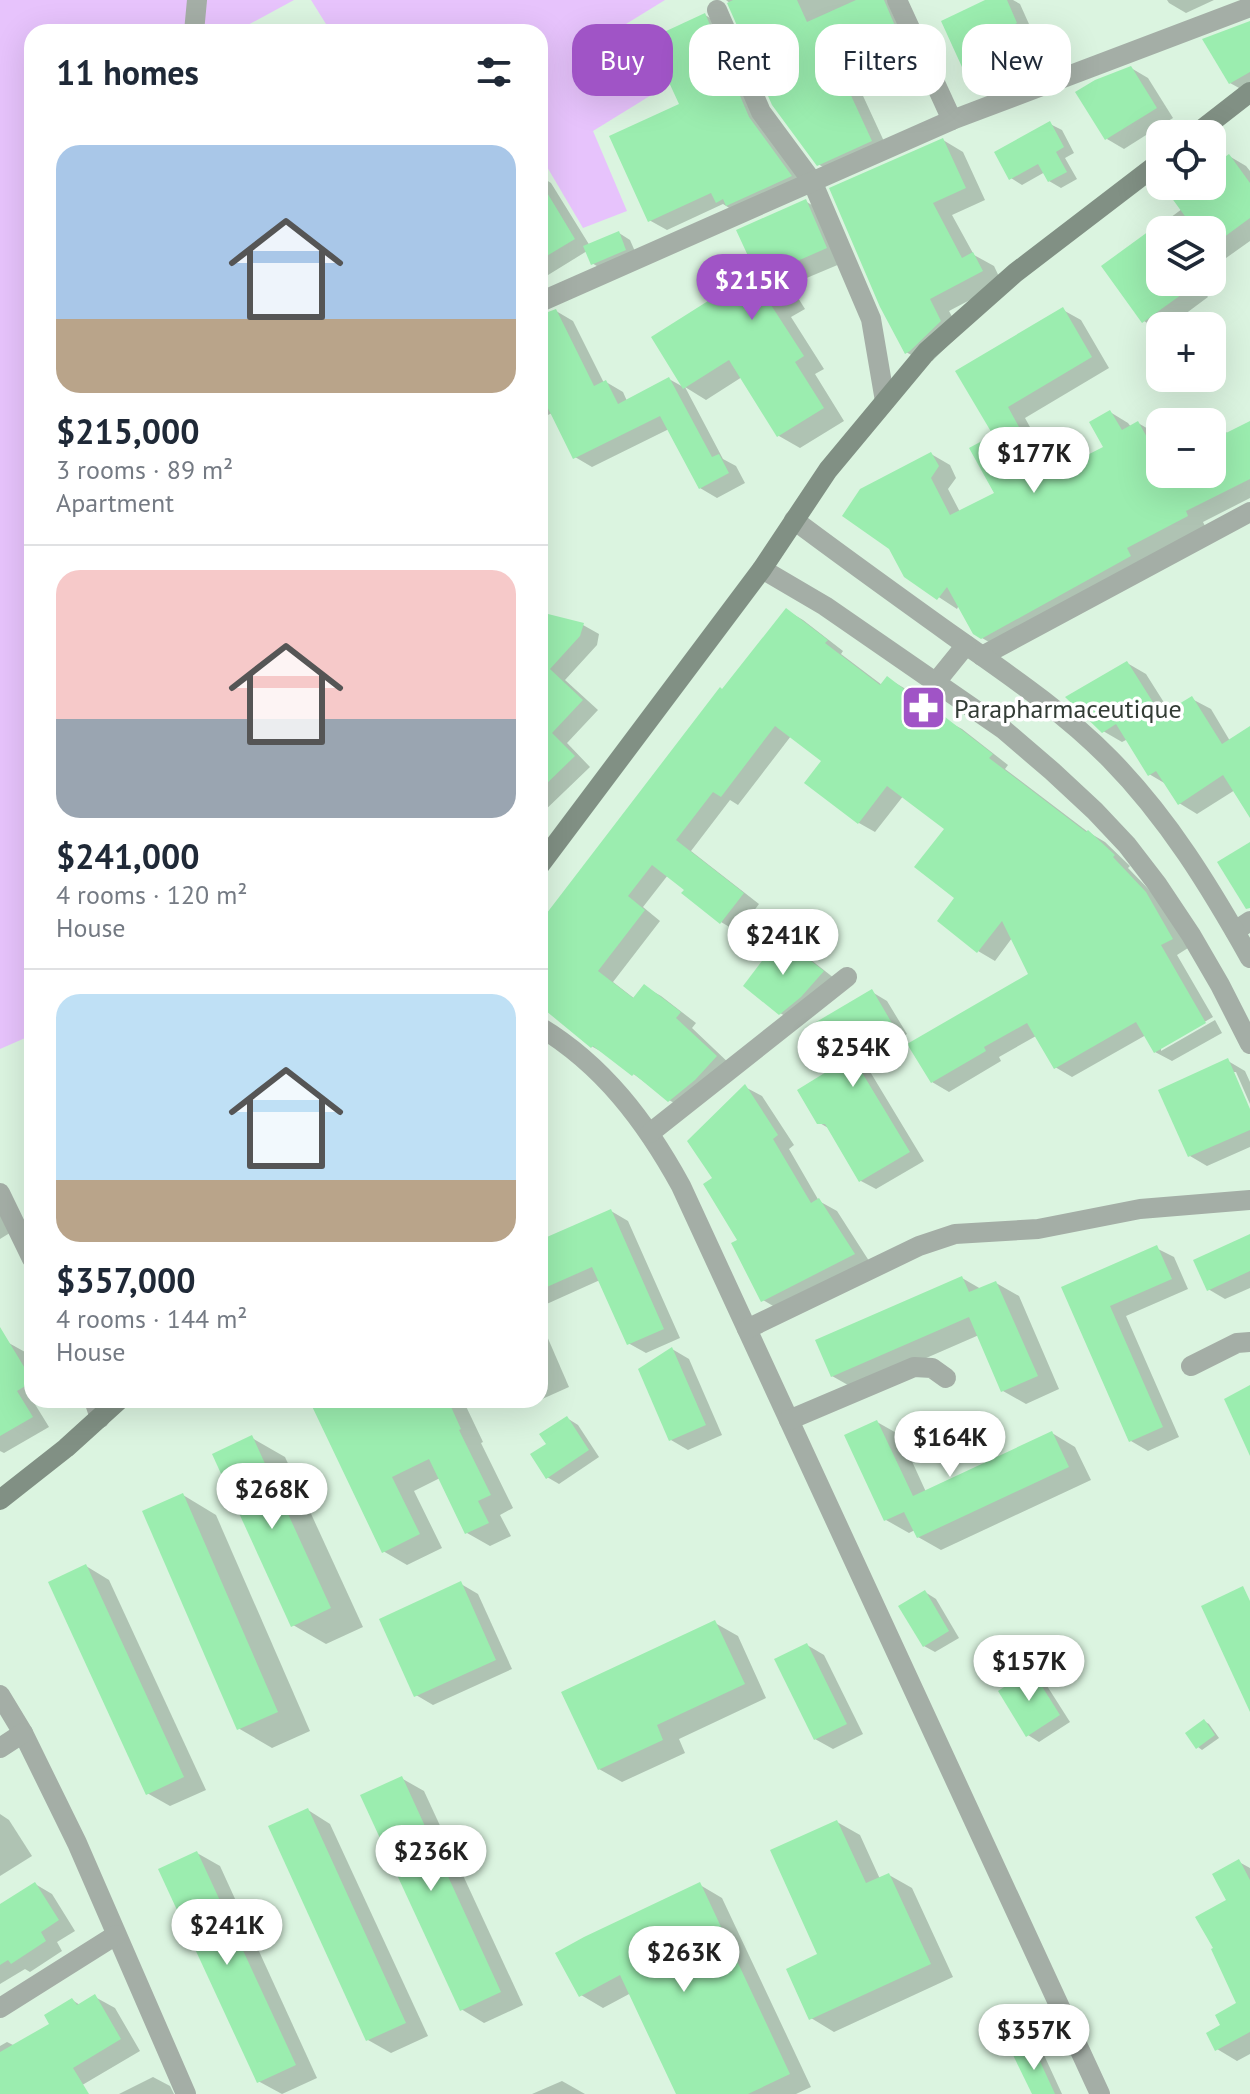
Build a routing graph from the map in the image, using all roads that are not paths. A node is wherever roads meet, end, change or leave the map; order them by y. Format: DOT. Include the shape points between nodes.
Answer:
graph roads {
  1 [pos="197,0"];
  2 [pos="897,0"];
  3 [pos="1250,7"];
  4 [pos="717,10"];
  5 [pos="195,24"];
  6 [pos="1250,92"];
  7 [pos="952,120"];
  8 [pos="1214,120"];
  9 [pos="1146,173"];
  10 [pos="812,181"];
  11 [pos="548,298"];
  12 [pos="885,401"];
  13 [pos="1250,512"];
  14 [pos="794,520"];
  15 [pos="762,569"];
  16 [pos="974,651"];
  17 [pos="936,682"];
  18 [pos="548,854"];
  19 [pos="1242,926"];
  20 [pos="1250,958"];
  21 [pos="847,977"];
  22 [pos="548,1033"];
  23 [pos="1250,1044"];
  24 [pos="650,1133"];
  25 [pos="0,1193"];
  26 [pos="1250,1200"];
  27 [pos="24,1242"];
  28 [pos="747,1329"];
  29 [pos="1250,1342"];
  30 [pos="1191,1366"];
  31 [pos="946,1378"];
  32 [pos="97,1409"];
  33 [pos="789,1420"];
  34 [pos="0,1500"];
  35 [pos="0,1695"];
  36 [pos="23,1733"];
  37 [pos="0,1748"];
  38 [pos="116,1935"];
  39 [pos="0,2008"];
  40 [pos="186,2094"];
  41 [pos="1100,2094"];
  1 -- 5 [label="street"];
  2 -- 7 [label="street"];
  3 -- 7 [label="street"];
  4 -- 10 [label="street" via="761,112"];
  6 -- 8 [label="main road"];
  7 -- 10 [label="street"];
  9 -- 12 [label="main road" via="1015,273 927,351"];
  10 -- 11 [label="street"];
  10 -- 12 [label="street" via="871,319"];
  12 -- 14 [label="main road"];
  13 -- 16 [label="street"];
  14 -- 15 [label="main road"];
  14 -- 16 [label="street"];
  15 -- 17 [label="street"];
  15 -- 18 [label="main road"];
  16 -- 17 [label="street"];
  16 -- 19 [label="street" via="1062,715 1101,751 1133,784"];
  17 -- 23 [label="street" via="1003,729 1127,845 1191,935"];
  19 -- 20 [label="street"];
  21 -- 24 [label="street"];
  22 -- 24 [label="street" via="614,1087"];
  24 -- 28 [label="street" via="681,1186"];
  25 -- 27 [label="street"];
  26 -- 28 [label="street" via="1140,1209 1038,1229 955,1234 919,1246"];
  28 -- 33 [label="street"];
  29 -- 30 [label="street"];
  31 -- 33 [label="street" via="932,1368 914,1367"];
  32 -- 34 [label="main road" via="31,1477"];
  33 -- 41 [label="street"];
  35 -- 36 [label="street"];
  36 -- 37 [label="street"];
  36 -- 38 [label="street"];
  38 -- 39 [label="street"];
  38 -- 40 [label="street"];
}
